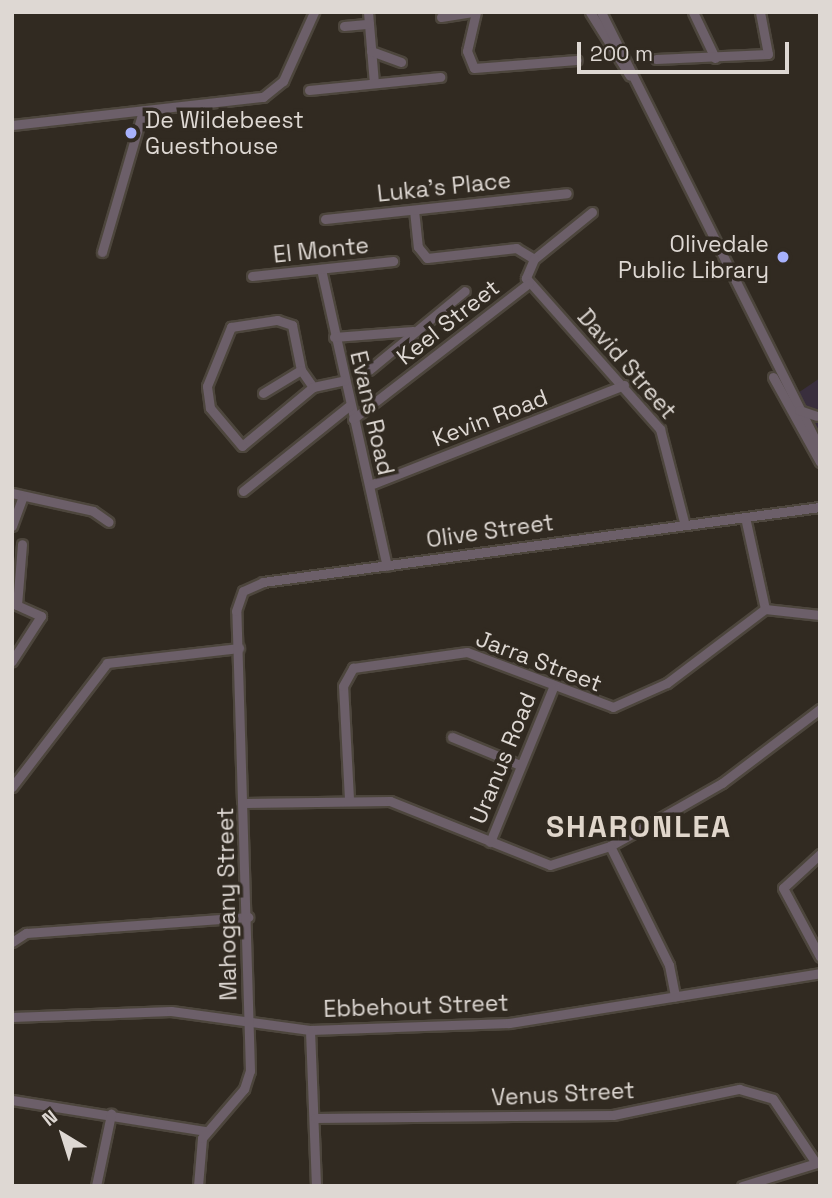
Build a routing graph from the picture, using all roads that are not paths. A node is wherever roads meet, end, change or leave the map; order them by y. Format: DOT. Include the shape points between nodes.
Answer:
graph roads {
  1 [pos="309,12"];
  2 [pos="314,12"];
  3 [pos="368,12"];
  4 [pos="475,12"];
  5 [pos="590,12"];
  6 [pos="601,12"];
  7 [pos="694,12"];
  8 [pos="760,12"];
  9 [pos="441,17"];
  10 [pos="369,24"];
  11 [pos="344,26"];
  12 [pos="300,43"];
  13 [pos="371,51"];
  14 [pos="656,58"];
  15 [pos="715,58"];
  16 [pos="577,60"];
  17 [pos="401,62"];
  18 [pos="440,77"];
  19 [pos="374,83"];
  20 [pos="636,83"];
  21 [pos="309,90"];
  22 [pos="143,111"];
  23 [pos="12,125"];
  24 [pos="567,193"];
  25 [pos="692,197"];
  26 [pos="414,210"];
  27 [pos="592,212"];
  28 [pos="325,219"];
  29 [pos="102,252"];
  30 [pos="534,259"];
  31 [pos="393,261"];
  32 [pos="321,270"];
  33 [pos="252,276"];
  34 [pos="529,283"];
  35 [pos="465,291"];
  36 [pos="413,331"];
  37 [pos="334,337"];
  38 [pos="301,370"];
  39 [pos="369,370"];
  40 [pos="345,380"];
  41 [pos="624,385"];
  42 [pos="313,387"];
  43 [pos="263,393"];
  44 [pos="350,405"];
  45 [pos="797,409"];
  46 [pos="816,416"];
  47 [pos="353,419"];
  48 [pos="820,450"];
  49 [pos="820,462"];
  50 [pos="370,485"];
  51 [pos="243,491"];
  52 [pos="12,494"];
  53 [pos="23,496"];
  54 [pos="820,501"];
  55 [pos="815,508"];
  56 [pos="820,514"];
  57 [pos="759,516"];
  58 [pos="745,517"];
  59 [pos="109,522"];
  60 [pos="684,522"];
  61 [pos="12,526"];
  62 [pos="22,544"];
  63 [pos="387,566"];
  64 [pos="15,604"];
  65 [pos="237,604"];
  66 [pos="765,609"];
  67 [pos="820,615"];
  68 [pos="239,648"];
  69 [pos="12,661"];
  70 [pos="553,688"];
  71 [pos="820,709"];
  72 [pos="452,737"];
  73 [pos="520,765"];
  74 [pos="12,787"];
  75 [pos="349,799"];
  76 [pos="244,803"];
  77 [pos="489,842"];
  78 [pos="610,846"];
  79 [pos="820,853"];
  80 [pos="248,917"];
  81 [pos="15,939"];
  82 [pos="820,957"];
  83 [pos="820,973"];
  84 [pos="675,996"];
  85 [pos="12,1017"];
  86 [pos="249,1022"];
  87 [pos="310,1030"];
  88 [pos="12,1100"];
  89 [pos="111,1114"];
  90 [pos="315,1118"];
  91 [pos="205,1131"];
  92 [pos="818,1162"];
  93 [pos="96,1186"];
  94 [pos="198,1186"];
  95 [pos="316,1186"];
  96 [pos="743,1186"];
  1 -- 12 [label="street"];
  2 -- 12 [label="street"];
  3 -- 10 [label="street"];
  4 -- 9 [label="street"];
  4 -- 16 [label="street" via="467,51 474,68"];
  5 -- 20 [label="street"];
  6 -- 20 [label="street"];
  7 -- 15 [label="street"];
  8 -- 15 [label="street" via="771,52"];
  10 -- 11 [label="street"];
  10 -- 13 [label="street"];
  12 -- 22 [label="street" via="283,81 269,95"];
  13 -- 17 [label="street"];
  13 -- 19 [label="street"];
  14 -- 15 [label="street"];
  18 -- 19 [label="street"];
  19 -- 21 [label="street"];
  20 -- 25 [label="street"];
  22 -- 23 [label="street"];
  22 -- 29 [label="street"];
  24 -- 26 [label="street, Luka's Place"];
  25 -- 45 [label="street"];
  25 -- 49 [label="street"];
  26 -- 28 [label="street, Luka's Place"];
  26 -- 30 [label="street" via="418,247 427,258 516,248"];
  27 -- 30 [label="street"];
  30 -- 34 [label="street, Keel Street" via="526,270"];
  31 -- 32 [label="street, El Monte"];
  32 -- 33 [label="street, El Monte"];
  32 -- 37 [label="street, Evans Road"];
  34 -- 41 [label="street, David Street"];
  34 -- 47 [label="street, Keel Street"];
  35 -- 36 [label="street"];
  36 -- 37 [label="street"];
  36 -- 39 [label="street"];
  37 -- 40 [label="street, Evans Road"];
  38 -- 42 [label="street"];
  38 -- 42 [label="street" via="288,321 237,324 207,386 207,403 246,446"];
  38 -- 43 [label="street"];
  40 -- 42 [label="street"];
  40 -- 44 [label="street, Evans Road"];
  41 -- 50 [label="street, Kevin Road"];
  41 -- 60 [label="street, David Street" via="666,438"];
  44 -- 47 [label="street, Evans Road"];
  44 -- 51 [label="street"];
  45 -- 46 [label="street"];
  45 -- 48 [label="street"];
  47 -- 50 [label="street, Evans Road"];
  50 -- 63 [label="street, Evans Road"];
  52 -- 53 [label="street"];
  53 -- 59 [label="street" via="93,511"];
  53 -- 61 [label="street"];
  54 -- 55 [label="street"];
  55 -- 57 [label="street, Olive Street"];
  56 -- 57 [label="street, Olive Street"];
  57 -- 58 [label="street, Olive Street"];
  58 -- 60 [label="street, Olive Street"];
  58 -- 66 [label="street"];
  60 -- 63 [label="street, Olive Street"];
  62 -- 64 [label="street"];
  63 -- 65 [label="street, Olive Street" via="254,584"];
  64 -- 69 [label="street" via="41,617"];
  65 -- 68 [label="street, Mahogany Street"];
  66 -- 67 [label="street"];
  66 -- 70 [label="street, Jarra Street" via="667,683 628,703 600,706"];
  68 -- 74 [label="street" via="107,663"];
  68 -- 76 [label="street, Mahogany Street"];
  70 -- 73 [label="street, Uranus Road"];
  70 -- 75 [label="street, Jarra Street" via="467,652 353,667 343,686"];
  71 -- 78 [label="street" via="722,783"];
  72 -- 73 [label="street"];
  73 -- 77 [label="street, Uranus Road"];
  75 -- 76 [label="street"];
  75 -- 77 [label="street" via="390,801"];
  76 -- 80 [label="street, Mahogany Street"];
  77 -- 78 [label="street" via="544,865"];
  78 -- 84 [label="street" via="669,965"];
  79 -- 82 [label="street" via="785,882 784,894"];
  80 -- 81 [label="street"];
  80 -- 86 [label="street, Mahogany Street"];
  83 -- 84 [label="street, Ebbehout Street"];
  84 -- 87 [label="street, Ebbehout Street" via="509,1023"];
  85 -- 86 [label="street, Ebbehout Street" via="171,1011"];
  86 -- 87 [label="street, Ebbehout Street"];
  86 -- 91 [label="street, Mahogany Street" via="248,1082"];
  87 -- 90 [label="street"];
  88 -- 89 [label="street"];
  89 -- 91 [label="street"];
  89 -- 93 [label="street"];
  90 -- 92 [label="street, Venus Street" via="613,1115 739,1089 774,1099"];
  90 -- 95 [label="street"];
  91 -- 94 [label="street"];
  92 -- 96 [label="street"];
}
